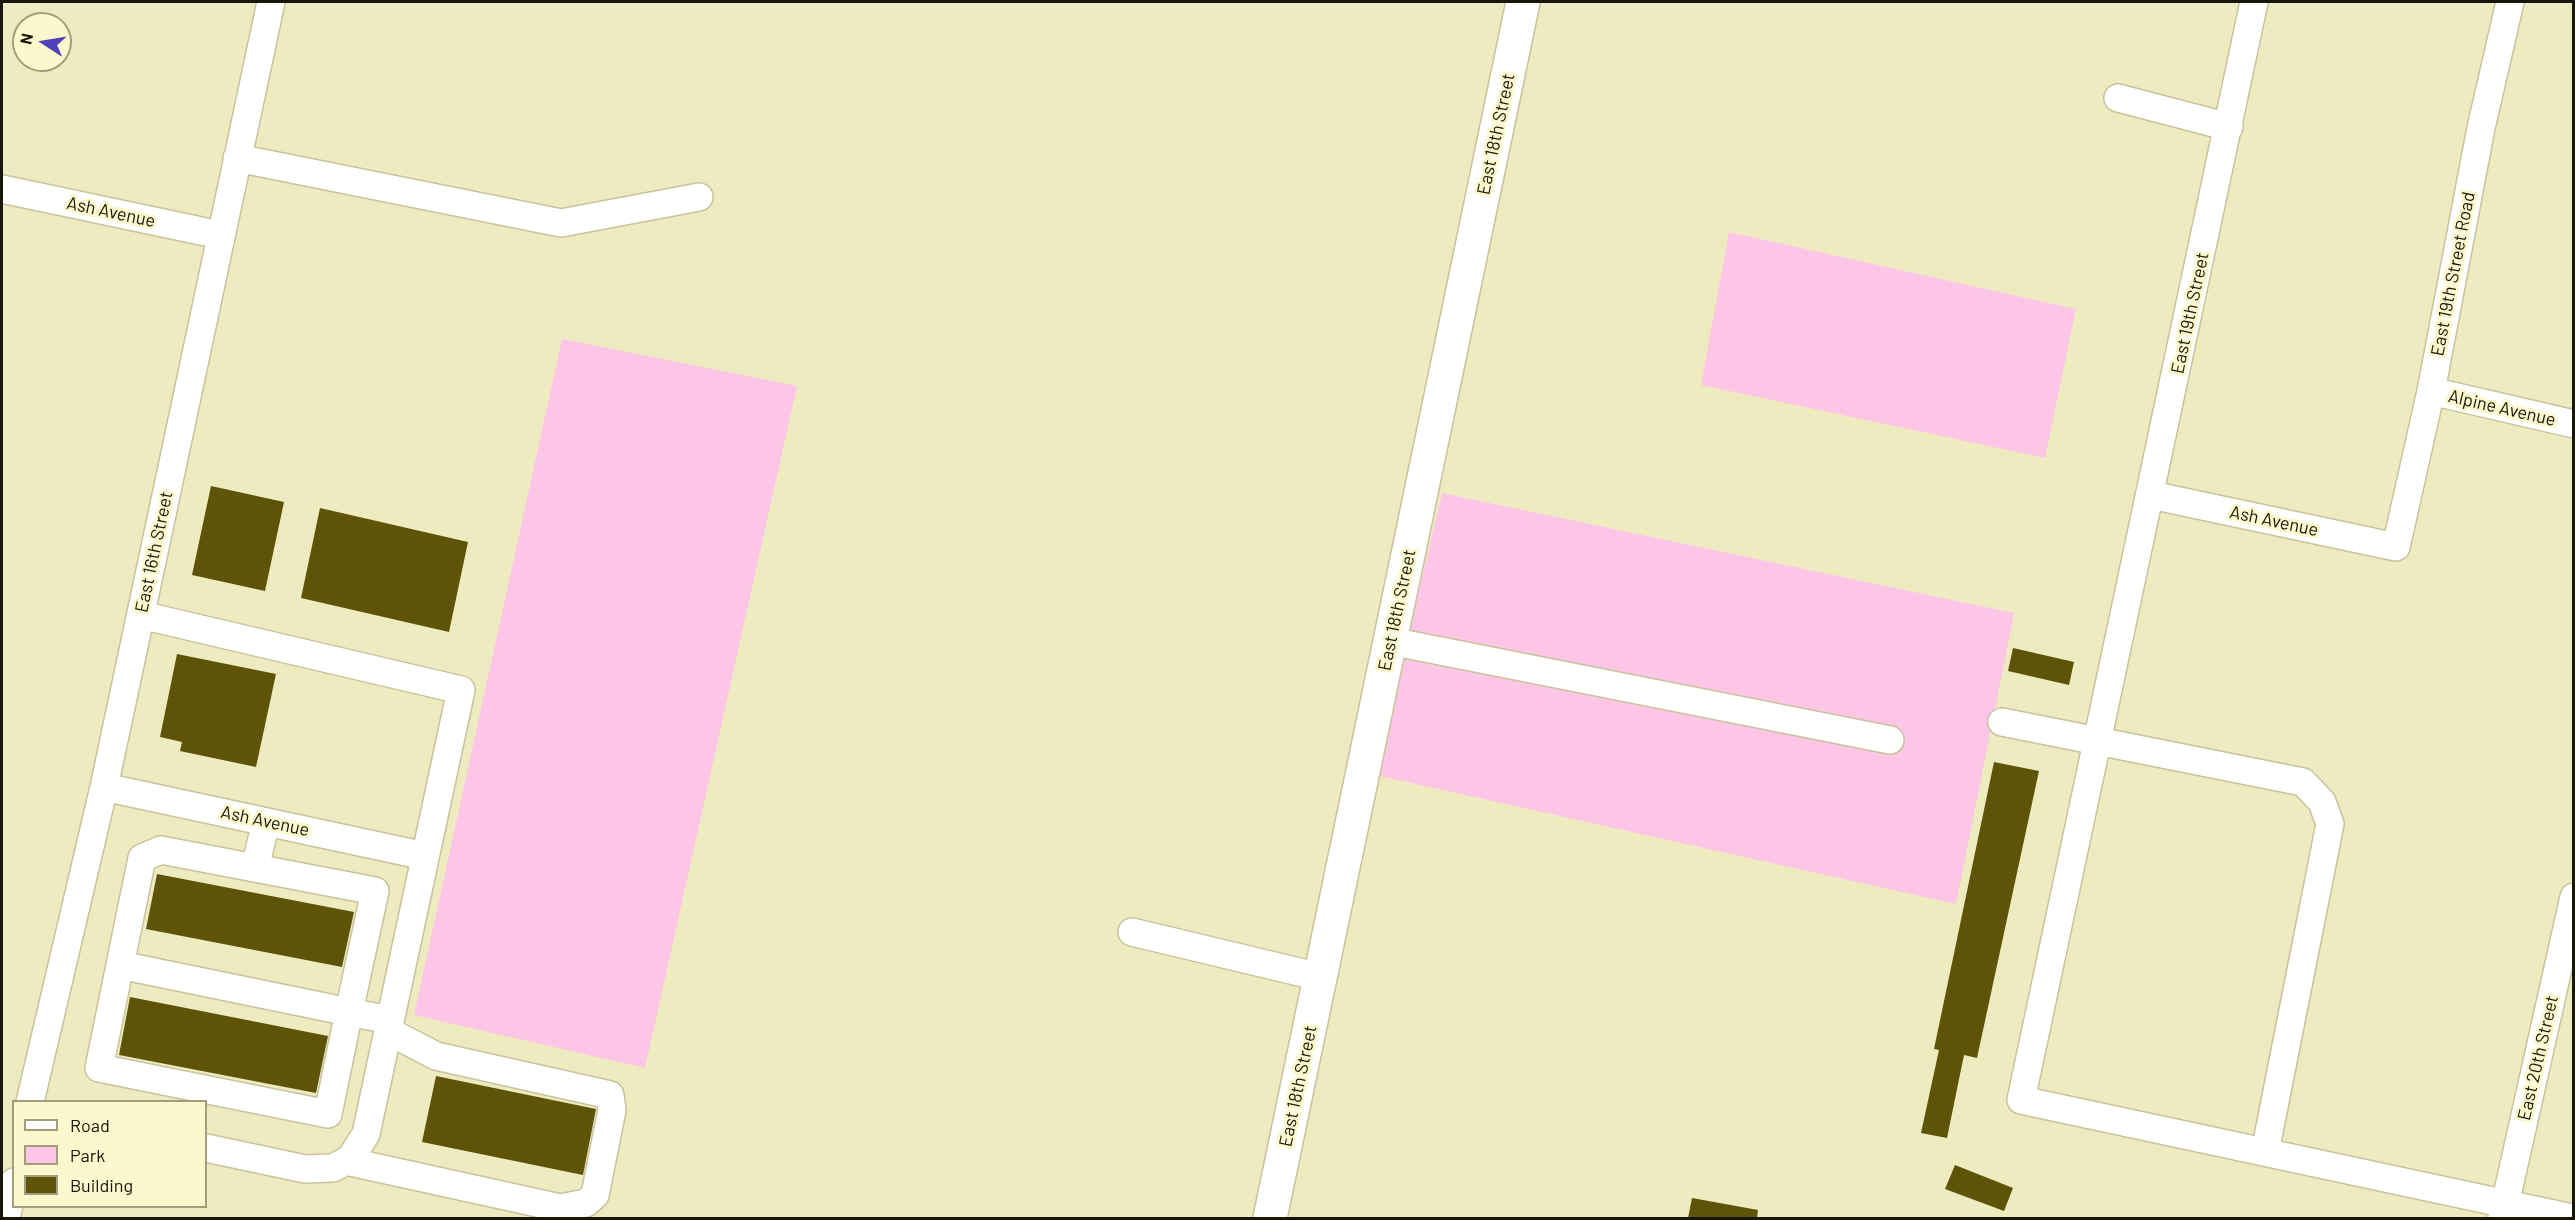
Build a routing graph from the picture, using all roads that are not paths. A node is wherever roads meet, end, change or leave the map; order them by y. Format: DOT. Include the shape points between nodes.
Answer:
graph roads {
  1 [pos="271,2"];
  2 [pos="1524,2"];
  3 [pos="2254,2"];
  4 [pos="2510,2"];
  5 [pos="2118,98"];
  6 [pos="2229,127"];
  7 [pos="237,158"];
  8 [pos="2,189"];
  9 [pos="699,197"];
  10 [pos="220,235"];
  11 [pos="2430,391"];
  12 [pos="2574,424"];
  13 [pos="2151,495"];
  14 [pos="2396,547"];
  15 [pos="141,615"];
  16 [pos="1390,640"];
  17 [pos="2002,722"];
  18 [pos="1890,740"];
  19 [pos="2098,742"];
  20 [pos="104,787"];
  21 [pos="266,822"];
  22 [pos="425,856"];
  23 [pos="255,868"];
  24 [pos="2574,897"];
  25 [pos="1132,932"];
  26 [pos="120,965"];
  27 [pos="1320,977"];
  28 [pos="349,1012"];
  29 [pos="389,1026"];
  30 [pos="196,1095"];
  31 [pos="30,1100"];
  32 [pos="207,1148"];
  33 [pos="2265,1152"];
  34 [pos="346,1161"];
  35 [pos="12,1191"];
  36 [pos="2504,1212"];
  37 [pos="6,1218"];
  38 [pos="1270,1218"];
  39 [pos="2572,1218"];
  1 -- 7 [label="street, East 16th Street"];
  2 -- 16 [label="main road, East 18th Street"];
  3 -- 6 [label="street, East 19th Street"];
  4 -- 11 [label="street, East 19th Street Road" via="2481,128"];
  5 -- 6 [label="street"];
  6 -- 13 [label="street, East 19th Street"];
  7 -- 9 [label="street" via="561,224"];
  7 -- 10 [label="street, East 16th Street"];
  8 -- 10 [label="street, Ash Avenue"];
  10 -- 15 [label="street, East 16th Street"];
  11 -- 12 [label="street, Alpine Avenue"];
  11 -- 14 [label="street, East 19th Street Road"];
  13 -- 14 [label="street, Ash Avenue"];
  13 -- 19 [label="street, East 19th Street"];
  15 -- 20 [label="street, East 16th Street"];
  15 -- 22 [label="street" via="461,690"];
  16 -- 18 [label="street"];
  16 -- 27 [label="main road, East 18th Street"];
  17 -- 19 [label="street"];
  19 -- 33 [label="street" via="2303,782 2322,802 2330,824"];
  19 -- 33 [label="street, East 19th Street" via="2021,1100"];
  20 -- 21 [label="street, Ash Avenue"];
  20 -- 31 [label="street, East 16th Street"];
  21 -- 22 [label="street, Ash Avenue"];
  21 -- 23 [label="street"];
  22 -- 29 [label="street"];
  23 -- 26 [label="street" via="160,850 142,858"];
  23 -- 28 [label="street" via="375,891"];
  24 -- 36 [label="street, East 20th Street"];
  25 -- 27 [label="street"];
  26 -- 28 [label="street"];
  26 -- 30 [label="street" via="99,1068"];
  27 -- 38 [label="main road, East 18th Street"];
  28 -- 29 [label="street"];
  28 -- 30 [label="street" via="328,1114"];
  29 -- 34 [label="street" via="366,1134"];
  29 -- 34 [label="street" via="436,1056 610,1095 612,1110 595,1195 586,1203 560,1208"];
  32 -- 34 [label="street" via="305,1169 333,1168"];
  33 -- 36 [label="street"];
  35 -- 37 [label="street"];
  36 -- 39 [label="street"];
}
